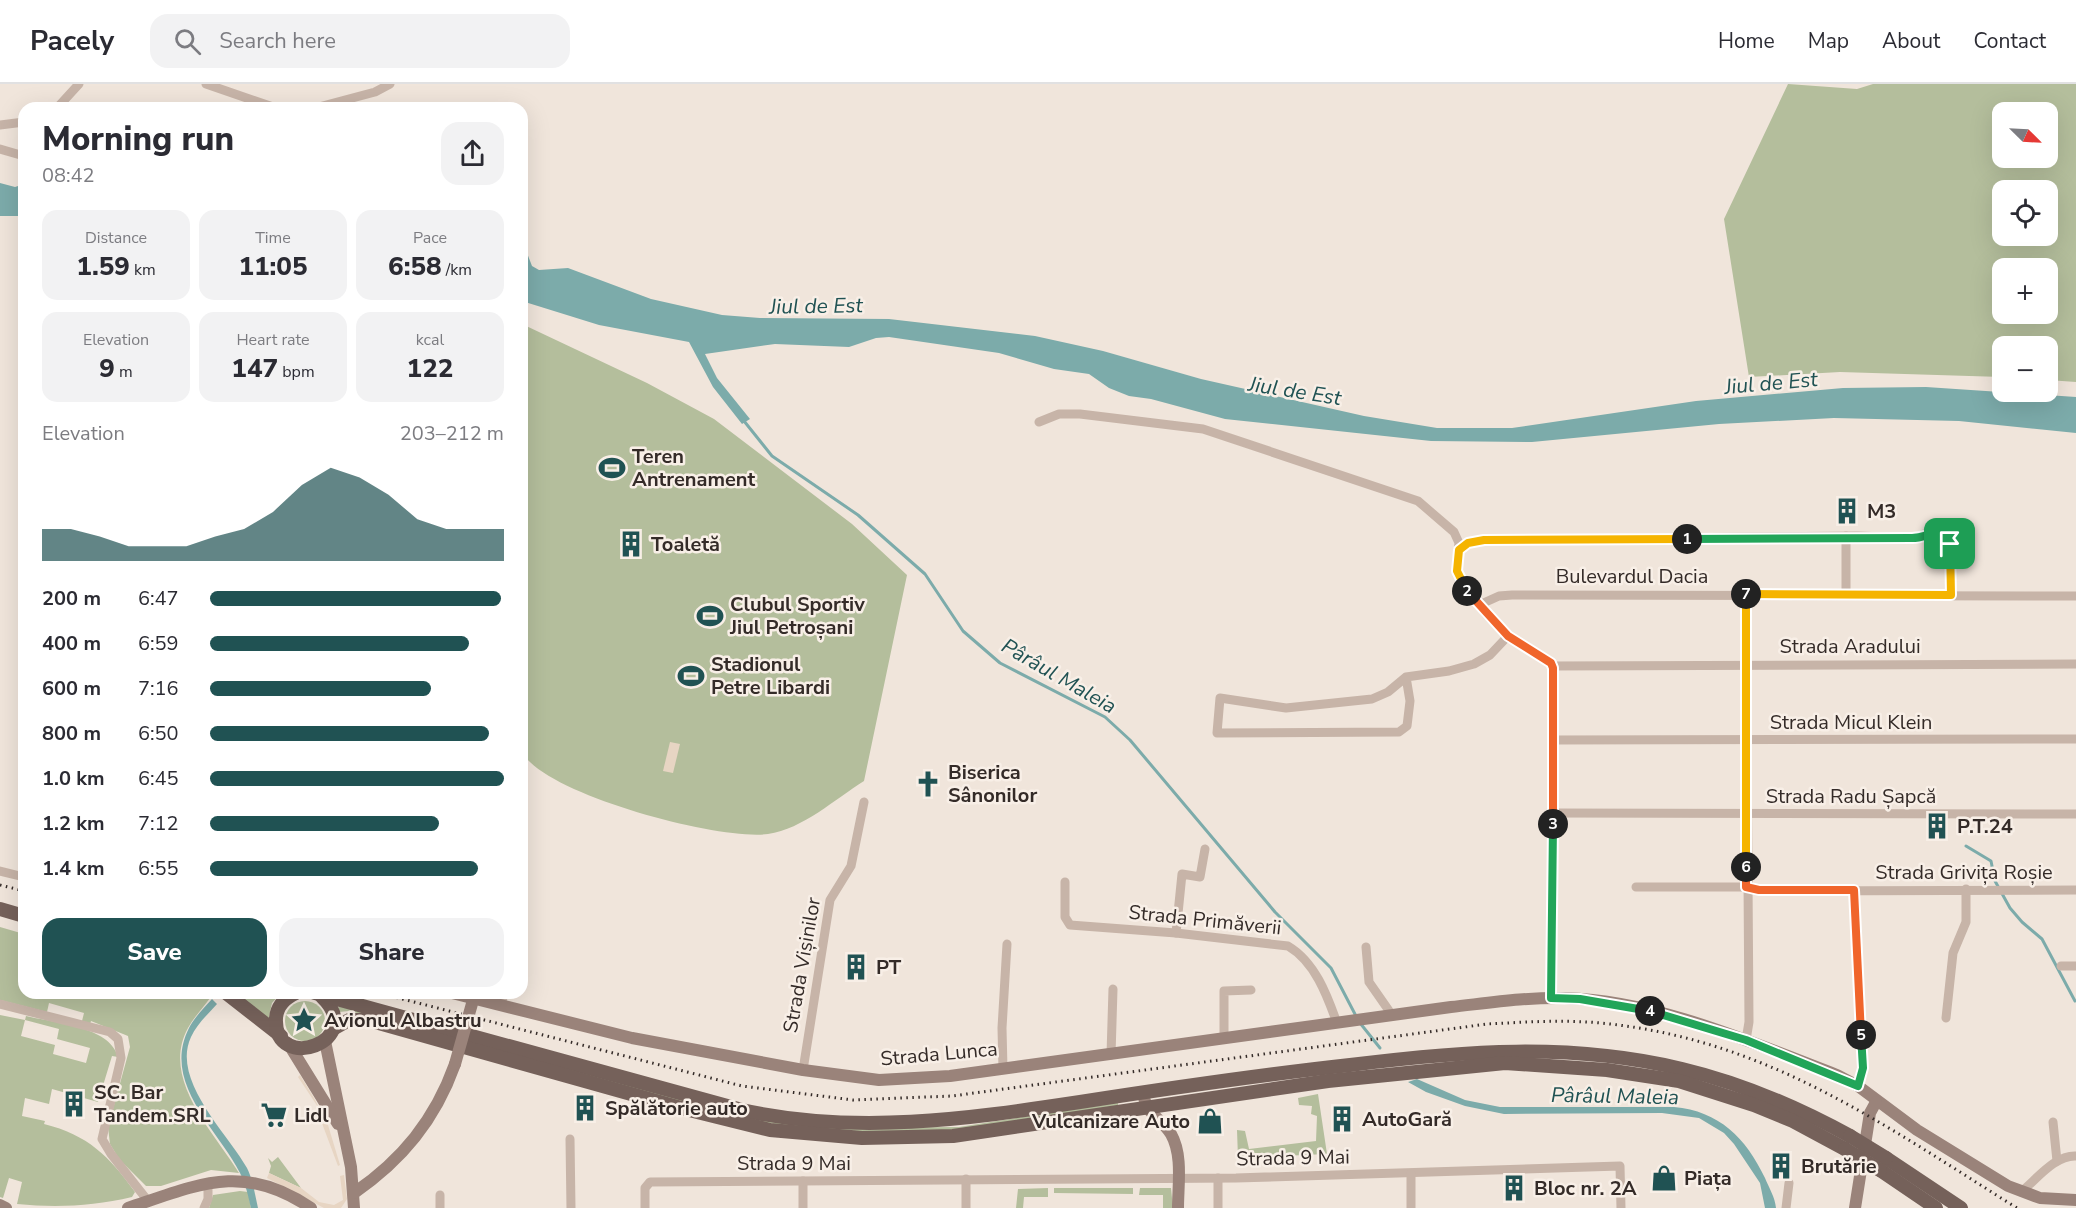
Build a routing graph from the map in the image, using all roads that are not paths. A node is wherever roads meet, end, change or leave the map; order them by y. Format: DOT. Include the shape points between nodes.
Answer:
graph roads {
  1 [pos="79,84"];
  2 [pos="206,84"];
  3 [pos="390,84"];
  4 [pos="62,102"];
  5 [pos="258,102"];
  6 [pos="338,102"];
  7 [pos="18,123"];
  8 [pos="0,125"];
  9 [pos="0,149"];
  10 [pos="18,154"];
  11 [pos="1039,422"];
  12 [pos="1846,536"];
  13 [pos="1459,550"];
  14 [pos="1746,594"];
  15 [pos="1846,594"];
  16 [pos="1951,595"];
  17 [pos="2076,596"];
  18 [pos="1479,605"];
  19 [pos="1508,636"];
  20 [pos="1746,664"];
  21 [pos="2076,664"];
  22 [pos="1552,666"];
  23 [pos="1406,677"];
  24 [pos="2076,739"];
  25 [pos="1554,740"];
  26 [pos="1746,740"];
  27 [pos="864,802"];
  28 [pos="1553,813"];
  29 [pos="1747,814"];
  30 [pos="2076,814"];
  31 [pos="1205,849"];
  32 [pos="0,871"];
  33 [pos="18,876"];
  34 [pos="1065,882"];
  35 [pos="1636,887"];
  36 [pos="1746,887"];
  37 [pos="1966,889"];
  38 [pos="1854,890"];
  39 [pos="2076,890"];
  40 [pos="0,909"];
  41 [pos="18,914"];
  42 [pos="1176,933"];
  43 [pos="1007,944"];
  44 [pos="1366,947"];
  45 [pos="2061,966"];
  46 [pos="2076,966"];
  47 [pos="1113,989"];
  48 [pos="1251,990"];
  49 [pos="1551,998"];
  50 [pos="234,999"];
  51 [pos="285,999"];
  52 [pos="323,999"];
  53 [pos="334,999"];
  54 [pos="473,999"];
  55 [pos="475,999"];
  56 [pos="503,999"];
  57 [pos="0,1004"];
  58 [pos="501,1006"];
  59 [pos="1392,1015"];
  60 [pos="1946,1018"];
  61 [pos="1337,1023"];
  62 [pos="333,1029"];
  63 [pos="284,1039"];
  64 [pos="1224,1039"];
  65 [pos="1746,1040"];
  66 [pos="325,1041"];
  67 [pos="1111,1055"];
  68 [pos="1003,1069"];
  69 [pos="803,1070"];
  70 [pos="1245,1085"];
  71 [pos="1858,1086"];
  72 [pos="1143,1092"];
  73 [pos="1876,1102"];
  74 [pos="1145,1107"];
  75 [pos="2053,1122"];
  76 [pos="341,1129"];
  77 [pos="570,1139"];
  78 [pos="2076,1156"];
  79 [pos="2057,1161"];
  80 [pos="1883,1164"];
  81 [pos="1411,1174"];
  82 [pos="1218,1178"];
  83 [pos="966,1179"];
  84 [pos="1178,1179"];
  85 [pos="803,1181"];
  86 [pos="208,1184"];
  87 [pos="1789,1184"];
  88 [pos="2021,1192"];
  89 [pos="440,1195"];
  90 [pos="2076,1200"];
  91 [pos="148,1201"];
  92 [pos="353,1202"];
  93 [pos="0,1205"];
  94 [pos="6,1208"];
  95 [pos="128,1208"];
  96 [pos="204,1208"];
  97 [pos="311,1208"];
  98 [pos="440,1208"];
  99 [pos="571,1208"];
  100 [pos="645,1208"];
  101 [pos="803,1208"];
  102 [pos="966,1208"];
  103 [pos="1178,1208"];
  104 [pos="1218,1208"];
  105 [pos="1411,1208"];
  106 [pos="1621,1208"];
  107 [pos="1786,1208"];
  108 [pos="1855,1208"];
  109 [pos="1936,1208"];
  110 [pos="1960,1208"];
  1 -- 4 [label="street"];
  2 -- 5 [label="street"];
  3 -- 6 [label="street"];
  7 -- 8 [label="street"];
  9 -- 10 [label="street"];
  11 -- 13 [label="street" via="1059,414 1080,414 1215,432 1418,501 1454,532"];
  12 -- 13 [label="street" via="1484,540 1468,543"];
  12 -- 15 [label="street"];
  12 -- 16 [label="street" via="1915,538 1927,533 1947,533"];
  13 -- 18 [label="street" via="1456,561 1460,580"];
  14 -- 15 [label="street, Bulevardul Dacia"];
  14 -- 18 [label="street, Bulevardul Dacia" via="1512,595"];
  14 -- 20 [label="street"];
  15 -- 16 [label="street, Bulevardul Dacia"];
  16 -- 17 [label="street, Bulevardul Dacia"];
  18 -- 19 [label="street"];
  19 -- 22 [label="street"];
  19 -- 23 [label="street" via="1490,655 1474,664"];
  20 -- 21 [label="street, Strada Aradului"];
  20 -- 22 [label="street, Strada Aradului"];
  20 -- 26 [label="street"];
  22 -- 25 [label="street"];
  23 -- 23 [label="street" via="1372,699 1311,706 1272,707 1220,698 1217,733 1400,732 1407,726 1410,701"];
  24 -- 26 [label="street, Strada Micul Klein"];
  25 -- 26 [label="street, Strada Micul Klein"];
  25 -- 28 [label="street"];
  26 -- 29 [label="street"];
  27 -- 69 [label="street, Strada Vișinilor" via="850,866 830,900"];
  28 -- 29 [label="street, Strada Radu Șapcă"];
  28 -- 49 [label="street"];
  29 -- 30 [label="street, Strada Radu Șapcă"];
  29 -- 36 [label="street"];
  31 -- 42 [label="street" via="1200,877 1182,874"];
  32 -- 33 [label="street"];
  34 -- 42 [label="street, Strada Primăverii" via="1065,917 1070,924"];
  35 -- 36 [label="street, Strada Grivița Roșie"];
  36 -- 38 [label="street, Strada Grivița Roșie" via="1769,891"];
  36 -- 65 [label="street"];
  37 -- 38 [label="street, Strada Grivița Roșie"];
  37 -- 39 [label="street, Strada Grivița Roșie"];
  37 -- 60 [label="street" via="1966,922 1953,953"];
  38 -- 71 [label="street" via="1863,1068"];
  40 -- 41 [label="main road"];
  42 -- 61 [label="street, Strada Primăverii" via="1288,946 1298,952 1322,985"];
  43 -- 68 [label="street"];
  44 -- 59 [label="street" via="1370,982"];
  45 -- 46 [label="street"];
  47 -- 67 [label="street"];
  48 -- 64 [label="street" via="1224,991"];
  49 -- 59 [label="main road, Strada Lunca"];
  49 -- 65 [label="main road, Strada Lunca" via="1633,1007"];
  50 -- 63 [label="main road"];
  51 -- 63 [label="main road" via="276,1016"];
  52 -- 62 [label="main road" via="331,1008"];
  53 -- 72 [label="main road" via="742,1110 798,1120 934,1122"];
  54 -- 92 [label="main road, bridge" via="455,1064 439,1102 419,1134"];
  55 -- 58 [label="main road, Strada Lunca"];
  56 -- 58 [label="street"];
  57 -- 91 [label="street" via="110,1032 118,1039 121,1058 102,1138"];
  58 -- 69 [label="main road, Strada Lunca" via="632,1038"];
  59 -- 61 [label="main road, Strada Lunca"];
  61 -- 64 [label="main road, Strada Lunca"];
  62 -- 66 [label="main road"];
  62 -- 74 [label="main road" via="349,1020 368,1020 740,1123 809,1135 891,1139 953,1136"];
  63 -- 66 [label="main road" via="307,1049"];
  63 -- 76 [label="main road"];
  64 -- 67 [label="main road, Strada Lunca"];
  65 -- 71 [label="main road, Strada Lunca"];
  66 -- 76 [label="main road"];
  67 -- 68 [label="main road, Strada Lunca"];
  68 -- 69 [label="main road, Strada Lunca" via="907,1080"];
  70 -- 72 [label="main road"];
  70 -- 74 [label="main road"];
  70 -- 80 [label="main road, bridge" via="1504,1050 1645,1061 1734,1084 1795,1108"];
  71 -- 73 [label="main road, Strada Lunca"];
  72 -- 74 [label="main road"];
  73 -- 88 [label="main road, Strada Lunca" via="1974,1167"];
  73 -- 108 [label="main road" via="1870,1113"];
  74 -- 84 [label="main road" via="1172,1136 1178,1157"];
  75 -- 79 [label="street"];
  76 -- 92 [label="main road" via="351,1167"];
  77 -- 99 [label="street"];
  78 -- 79 [label="street"];
  79 -- 88 [label="street"];
  80 -- 109 [label="main road"];
  80 -- 110 [label="main road"];
  81 -- 82 [label="street, Strada 9 Mai"];
  81 -- 105 [label="street"];
  81 -- 106 [label="street, Strada 9 Mai" via="1620,1166"];
  82 -- 84 [label="street, Strada 9 Mai"];
  82 -- 104 [label="street"];
  83 -- 84 [label="street, Strada 9 Mai"];
  83 -- 85 [label="street, Strada 9 Mai"];
  83 -- 102 [label="street"];
  84 -- 103 [label="main road"];
  85 -- 100 [label="street, Strada 9 Mai" via="650,1182 645,1188"];
  85 -- 101 [label="street"];
  86 -- 91 [label="main road"];
  86 -- 96 [label="street"];
  86 -- 97 [label="main road" via="247,1181 285,1191"];
  87 -- 107 [label="street"];
  88 -- 90 [label="main road, Strada Lunca" via="2049,1200"];
  89 -- 98 [label="street"];
  91 -- 95 [label="main road"];
  93 -- 94 [label="main road"];
}
